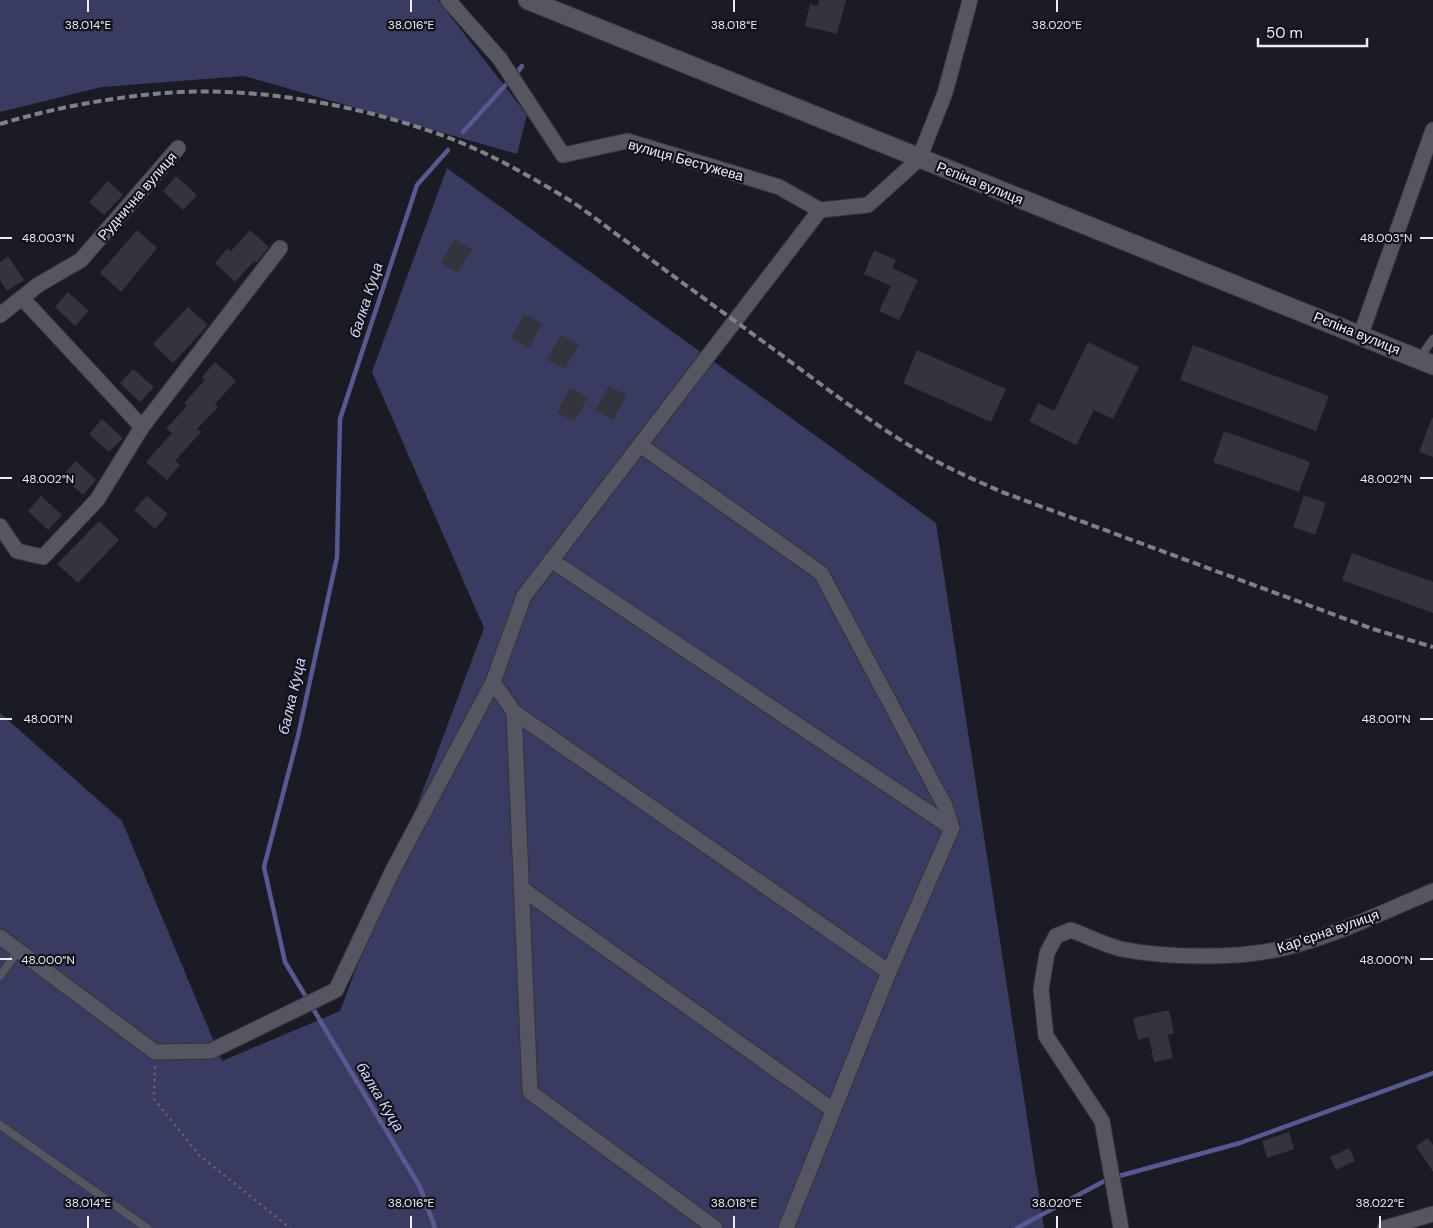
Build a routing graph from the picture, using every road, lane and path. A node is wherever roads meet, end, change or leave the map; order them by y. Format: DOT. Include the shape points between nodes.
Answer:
graph roads {
  1 [pos="448,0"];
  2 [pos="528,0"];
  3 [pos="970,0"];
  4 [pos="1433,130"];
  5 [pos="178,148"];
  6 [pos="919,159"];
  7 [pos="1427,165"];
  8 [pos="820,210"];
  9 [pos="280,248"];
  10 [pos="22,298"];
  11 [pos="0,315"];
  12 [pos="1361,334"];
  13 [pos="1433,339"];
  14 [pos="1426,362"];
  15 [pos="142,427"];
  16 [pos="640,444"];
  17 [pos="0,526"];
  18 [pos="551,560"];
  19 [pos="493,682"];
  20 [pos="514,712"];
  21 [pos="952,828"];
  22 [pos="521,888"];
  23 [pos="1433,890"];
  24 [pos="0,937"];
  25 [pos="18,951"];
  26 [pos="889,972"];
  27 [pos="0,976"];
  28 [pos="156,1052"];
  29 [pos="834,1110"];
  30 [pos="0,1125"];
  31 [pos="1433,1214"];
  32 [pos="146,1228"];
  33 [pos="290,1228"];
  34 [pos="715,1228"];
  35 [pos="786,1228"];
  36 [pos="1122,1228"];
  37 [pos="1385,1228"];
  1 -- 8 [label="street, вулиця Бестужева" via="500,59 563,155 628,140 779,187"];
  2 -- 6 [label="street, Рєпіна вулиця"];
  3 -- 6 [label="street" via="945,93"];
  4 -- 7 [label="street"];
  5 -- 10 [label="street, Руднична вулиця" via="81,260"];
  6 -- 8 [label="street" via="868,205"];
  6 -- 12 [label="street, Рєпіна вулиця"];
  7 -- 12 [label="street"];
  8 -- 16 [label="street"];
  9 -- 15 [label="street"];
  10 -- 11 [label="street, Руднична вулиця"];
  10 -- 15 [label="street"];
  12 -- 14 [label="street, Рєпіна вулиця"];
  13 -- 14 [label="lane"];
  15 -- 17 [label="street" via="97,500 43,557 16,551"];
  16 -- 18 [label="street"];
  16 -- 21 [label="street" via="821,574 946,806"];
  18 -- 19 [label="street" via="524,596"];
  18 -- 21 [label="street"];
  19 -- 20 [label="street"];
  19 -- 28 [label="street" via="393,870 336,990 211,1051"];
  20 -- 22 [label="street"];
  20 -- 26 [label="street"];
  21 -- 26 [label="street"];
  22 -- 29 [label="street"];
  22 -- 34 [label="street" via="530,1092"];
  23 -- 36 [label="street, Карʼєрна вулиця" via="1356,923 1274,950 1230,955 1170,954 1120,948 1071,930 1056,936 1047,953 1041,989 1046,1036 1102,1121"];
  24 -- 25 [label="street"];
  25 -- 27 [label="lane"];
  25 -- 28 [label="street"];
  26 -- 29 [label="street"];
  28 -- 33 [label="path" via="154,1100 199,1155"];
  29 -- 35 [label="street"];
  30 -- 32 [label="lane"];
  31 -- 37 [label="street"];
}
